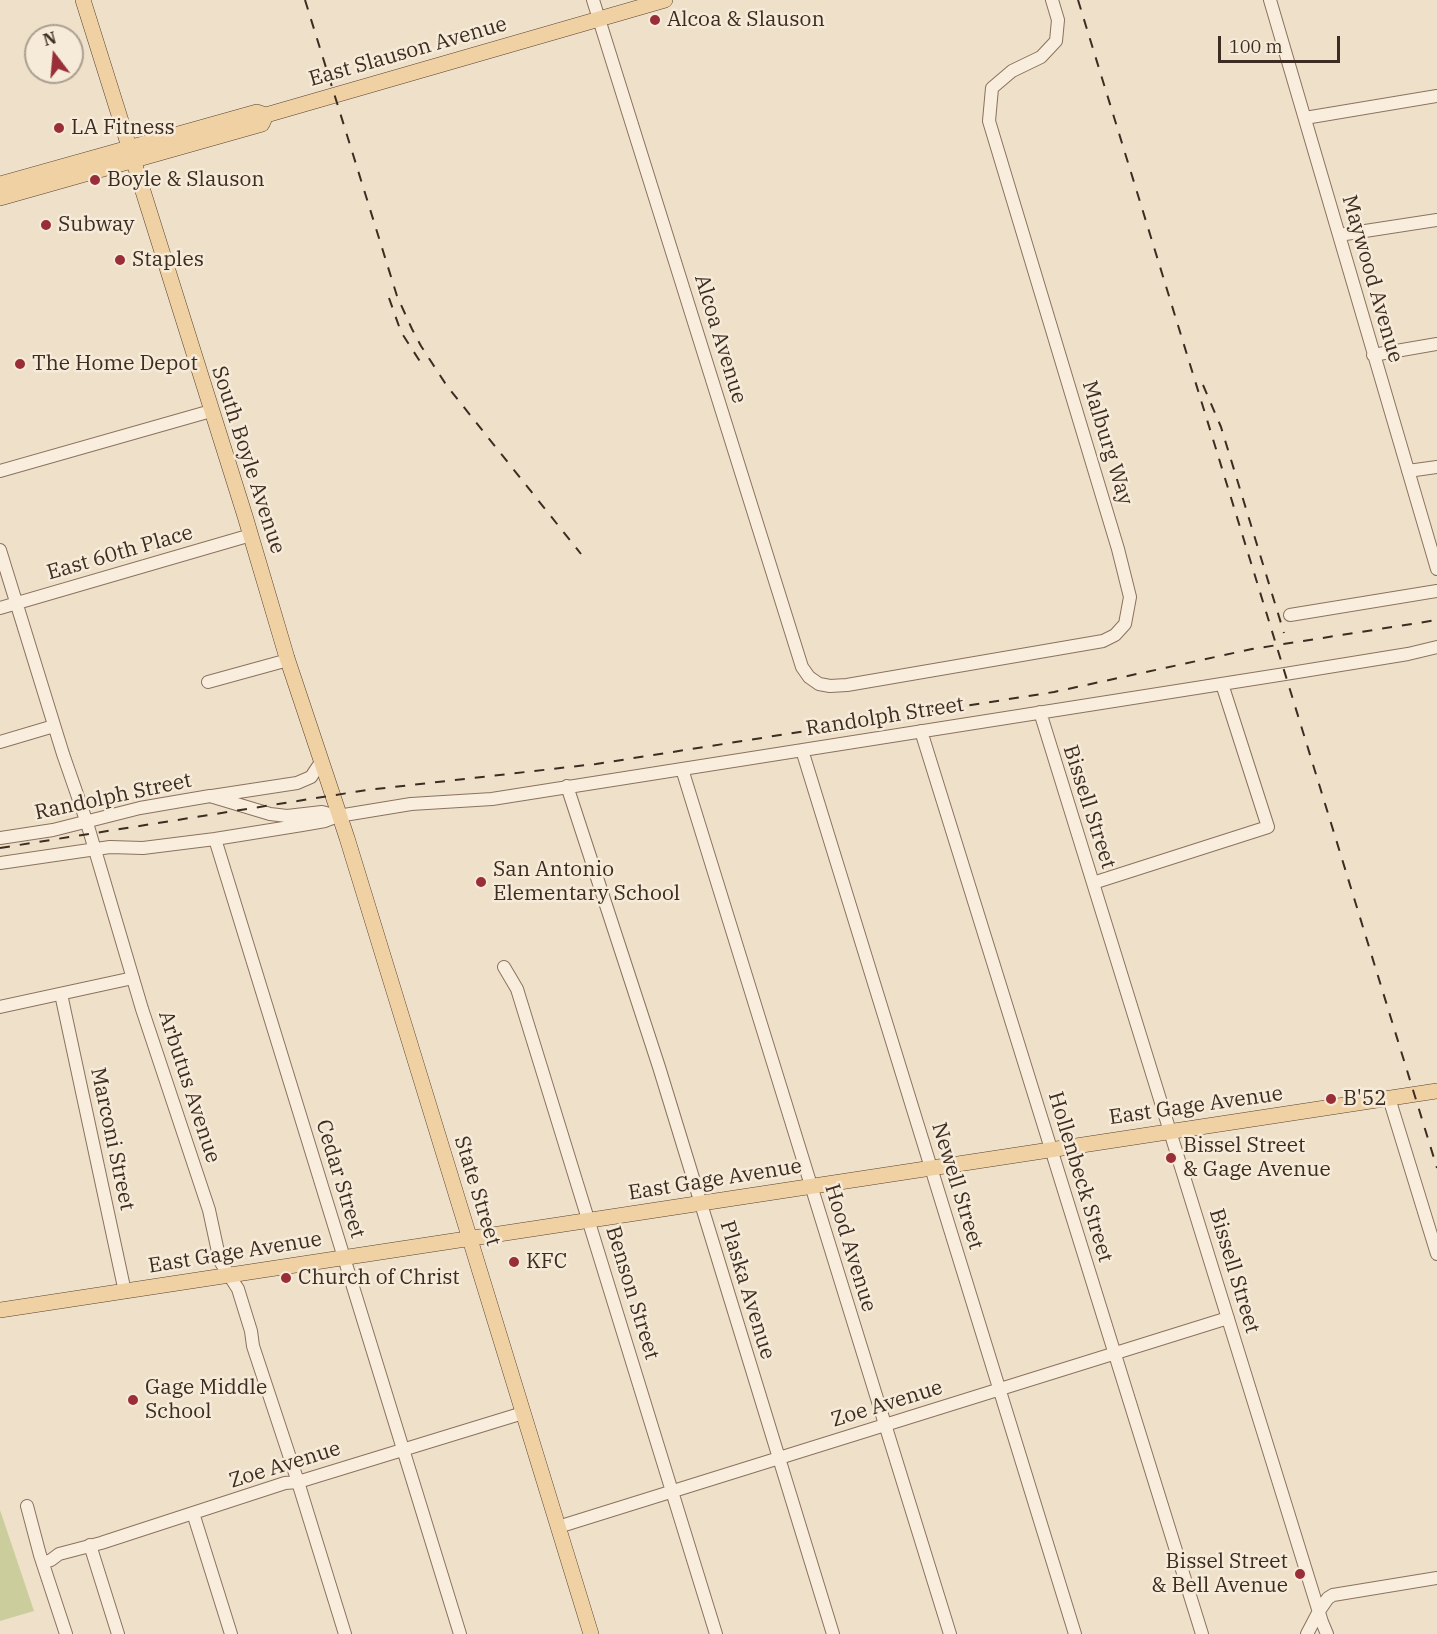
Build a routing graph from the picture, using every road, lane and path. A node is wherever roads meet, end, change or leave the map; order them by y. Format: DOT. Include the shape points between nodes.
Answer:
graph roads {
  1 [pos="83,0"];
  2 [pos="593,0"];
  3 [pos="665,0"];
  4 [pos="1052,0"];
  5 [pos="1270,0"];
  6 [pos="599,19"];
  7 [pos="1437,96"];
  8 [pos="1305,118"];
  9 [pos="130,154"];
  10 [pos="0,184"];
  11 [pos="0,198"];
  12 [pos="1437,220"];
  13 [pos="1339,235"];
  14 [pos="1437,344"];
  15 [pos="1373,355"];
  16 [pos="211,411"];
  17 [pos="1437,467"];
  18 [pos="0,471"];
  19 [pos="1407,471"];
  20 [pos="251,535"];
  21 [pos="0,550"];
  22 [pos="1437,568"];
  23 [pos="1437,591"];
  24 [pos="16,603"];
  25 [pos="0,608"];
  26 [pos="1290,615"];
  27 [pos="1437,647"];
  28 [pos="288,660"];
  29 [pos="208,682"];
  30 [pos="819,684"];
  31 [pos="1222,684"];
  32 [pos="1040,712"];
  33 [pos="54,726"];
  34 [pos="921,731"];
  35 [pos="0,742"];
  36 [pos="802,750"];
  37 [pos="321,762"];
  38 [pos="682,769"];
  39 [pos="567,786"];
  40 [pos="332,795"];
  41 [pos="210,796"];
  42 [pos="338,816"];
  43 [pos="87,823"];
  44 [pos="0,838"];
  45 [pos="215,839"];
  46 [pos="94,849"];
  47 [pos="0,863"];
  48 [pos="1093,883"];
  49 [pos="504,967"];
  50 [pos="133,978"];
  51 [pos="61,994"];
  52 [pos="0,1008"];
  53 [pos="1437,1091"];
  54 [pos="1389,1098"];
  55 [pos="1170,1131"];
  56 [pos="1051,1149"];
  57 [pos="930,1168"];
  58 [pos="811,1186"];
  59 [pos="700,1203"];
  60 [pos="588,1221"];
  61 [pos="470,1239"];
  62 [pos="1437,1254"];
  63 [pos="344,1257"];
  64 [pos="228,1275"];
  65 [pos="125,1292"];
  66 [pos="0,1310"];
  67 [pos="1228,1318"];
  68 [pos="1114,1354"];
  69 [pos="999,1389"];
  70 [pos="523,1413"];
  71 [pos="885,1425"];
  72 [pos="404,1449"];
  73 [pos="779,1458"];
  74 [pos="298,1482"];
  75 [pos="673,1491"];
  76 [pos="27,1506"];
  77 [pos="194,1513"];
  78 [pos="558,1527"];
  79 [pos="90,1545"];
  80 [pos="41,1558"];
  81 [pos="1437,1578"];
  82 [pos="1319,1611"];
  83 [pos="66,1634"];
  84 [pos="117,1634"];
  85 [pos="231,1634"];
  86 [pos="345,1634"];
  87 [pos="460,1634"];
  88 [pos="591,1634"];
  89 [pos="716,1634"];
  90 [pos="833,1634"];
  91 [pos="950,1634"];
  92 [pos="1075,1634"];
  93 [pos="1202,1634"];
  94 [pos="1307,1634"];
  95 [pos="1327,1634"];
  1 -- 9 [label="main road, South Boyle Avenue"];
  2 -- 6 [label="street, Alcoa Avenue"];
  3 -- 6 [label="main road, East Slauson Avenue"];
  4 -- 30 [label="street, Malburg Way" via="1058,20 1056,41 1041,57 1012,71 993,88 989,121 1118,549 1130,597 1125,624 1116,635 1103,641 847,685"];
  5 -- 8 [label="street, Maywood Avenue"];
  6 -- 9 [label="main road, East Slauson Avenue" via="266,115 262,124"];
  6 -- 30 [label="street, Alcoa Avenue" via="803,670"];
  7 -- 8 [label="street"];
  8 -- 13 [label="street, Maywood Avenue"];
  9 -- 10 [label="main road, East Slauson Avenue"];
  9 -- 11 [label="main road, East Slauson Avenue"];
  9 -- 16 [label="main road, South Boyle Avenue"];
  12 -- 13 [label="street"];
  13 -- 15 [label="street, Maywood Avenue"];
  14 -- 15 [label="street"];
  15 -- 19 [label="street, Maywood Avenue"];
  16 -- 18 [label="street"];
  16 -- 20 [label="main road, South Boyle Avenue"];
  17 -- 19 [label="street"];
  19 -- 22 [label="street, Maywood Avenue"];
  20 -- 24 [label="street, East 60th Place"];
  20 -- 28 [label="main road, South Boyle Avenue"];
  21 -- 24 [label="street, Arbutus Avenue"];
  23 -- 26 [label="street"];
  24 -- 25 [label="street, East 60th Place"];
  24 -- 33 [label="street, Arbutus Avenue"];
  27 -- 31 [label="street, Randolph Street"];
  28 -- 29 [label="street"];
  28 -- 37 [label="main road, South Boyle Avenue"];
  31 -- 32 [label="street, Randolph Street"];
  31 -- 48 [label="street" via="1268,827"];
  32 -- 34 [label="street, Randolph Street"];
  32 -- 48 [label="street, Bissell Street"];
  33 -- 35 [label="street"];
  33 -- 43 [label="street, Arbutus Avenue"];
  34 -- 36 [label="street, Randolph Street"];
  34 -- 56 [label="street, Hollenbeck Street"];
  36 -- 38 [label="street, Randolph Street"];
  36 -- 57 [label="street, Newell Street"];
  37 -- 40 [label="main road, South Boyle Avenue"];
  37 -- 41 [label="street" via="311,777 297,783"];
  38 -- 39 [label="street, Randolph Street"];
  38 -- 58 [label="street, Hood Avenue"];
  39 -- 42 [label="street, Randolph Street" via="492,799 411,804"];
  39 -- 59 [label="street, Plaska Avenue"];
  40 -- 42 [label="main road, State Street"];
  41 -- 42 [label="street, Randolph Street" via="270,814 322,812"];
  41 -- 43 [label="street, Randolph Street" via="140,808"];
  42 -- 45 [label="street, Randolph Street"];
  42 -- 61 [label="main road, State Street"];
  43 -- 44 [label="street, Randolph Street"];
  43 -- 46 [label="street, Arbutus Avenue"];
  45 -- 46 [label="street, Randolph Street" via="143,848"];
  45 -- 63 [label="street, Cedar Street"];
  46 -- 47 [label="street, Randolph Street"];
  46 -- 50 [label="street, Arbutus Avenue"];
  48 -- 55 [label="street, Bissell Street"];
  49 -- 60 [label="street, Benson Street" via="517,989"];
  50 -- 51 [label="street"];
  50 -- 64 [label="street, Arbutus Avenue" via="207,1204 220,1261"];
  51 -- 52 [label="street"];
  51 -- 65 [label="street, Marconi Street"];
  53 -- 54 [label="main road, East Gage Avenue"];
  54 -- 55 [label="main road, East Gage Avenue"];
  54 -- 62 [label="street"];
  55 -- 56 [label="main road, East Gage Avenue"];
  55 -- 67 [label="street, Bissell Street"];
  56 -- 57 [label="main road, East Gage Avenue"];
  56 -- 68 [label="street, Hollenbeck Street"];
  57 -- 58 [label="main road, East Gage Avenue"];
  57 -- 69 [label="street, Newell Street"];
  58 -- 59 [label="main road, East Gage Avenue"];
  58 -- 71 [label="street, Hood Avenue"];
  59 -- 60 [label="main road, East Gage Avenue"];
  59 -- 73 [label="street, Plaska Avenue"];
  60 -- 61 [label="main road, East Gage Avenue"];
  60 -- 75 [label="street, Benson Street"];
  61 -- 63 [label="main road, East Gage Avenue"];
  61 -- 70 [label="main road, State Street"];
  63 -- 64 [label="main road, East Gage Avenue"];
  63 -- 72 [label="street, Cedar Street"];
  64 -- 65 [label="main road, East Gage Avenue"];
  64 -- 74 [label="street, Arbutus Avenue" via="238,1289"];
  65 -- 66 [label="main road, East Gage Avenue"];
  67 -- 68 [label="street, Zoe Avenue"];
  67 -- 82 [label="street, Bissell Street"];
  68 -- 69 [label="street, Zoe Avenue"];
  68 -- 93 [label="street, Hollenbeck Street"];
  69 -- 71 [label="street, Zoe Avenue"];
  69 -- 92 [label="street, Newell Street"];
  70 -- 72 [label="street, Zoe Avenue"];
  70 -- 78 [label="main road, State Street"];
  71 -- 73 [label="street, Zoe Avenue"];
  71 -- 91 [label="street, Hood Avenue"];
  72 -- 74 [label="street, Zoe Avenue"];
  72 -- 87 [label="street, Cedar Street"];
  73 -- 75 [label="street, Zoe Avenue"];
  73 -- 90 [label="street, Plaska Avenue"];
  74 -- 77 [label="street, Zoe Avenue"];
  74 -- 86 [label="street, Arbutus Avenue"];
  75 -- 78 [label="street, Zoe Avenue"];
  75 -- 89 [label="street, Benson Street"];
  76 -- 80 [label="street"];
  77 -- 79 [label="street, Zoe Avenue"];
  77 -- 85 [label="street"];
  78 -- 88 [label="main road, State Street"];
  79 -- 80 [label="street, Zoe Avenue"];
  79 -- 84 [label="street"];
  80 -- 83 [label="street"];
  81 -- 82 [label="street" via="1333,1595"];
  82 -- 94 [label="street"];
  82 -- 95 [label="street, Bissell Street"];
}
